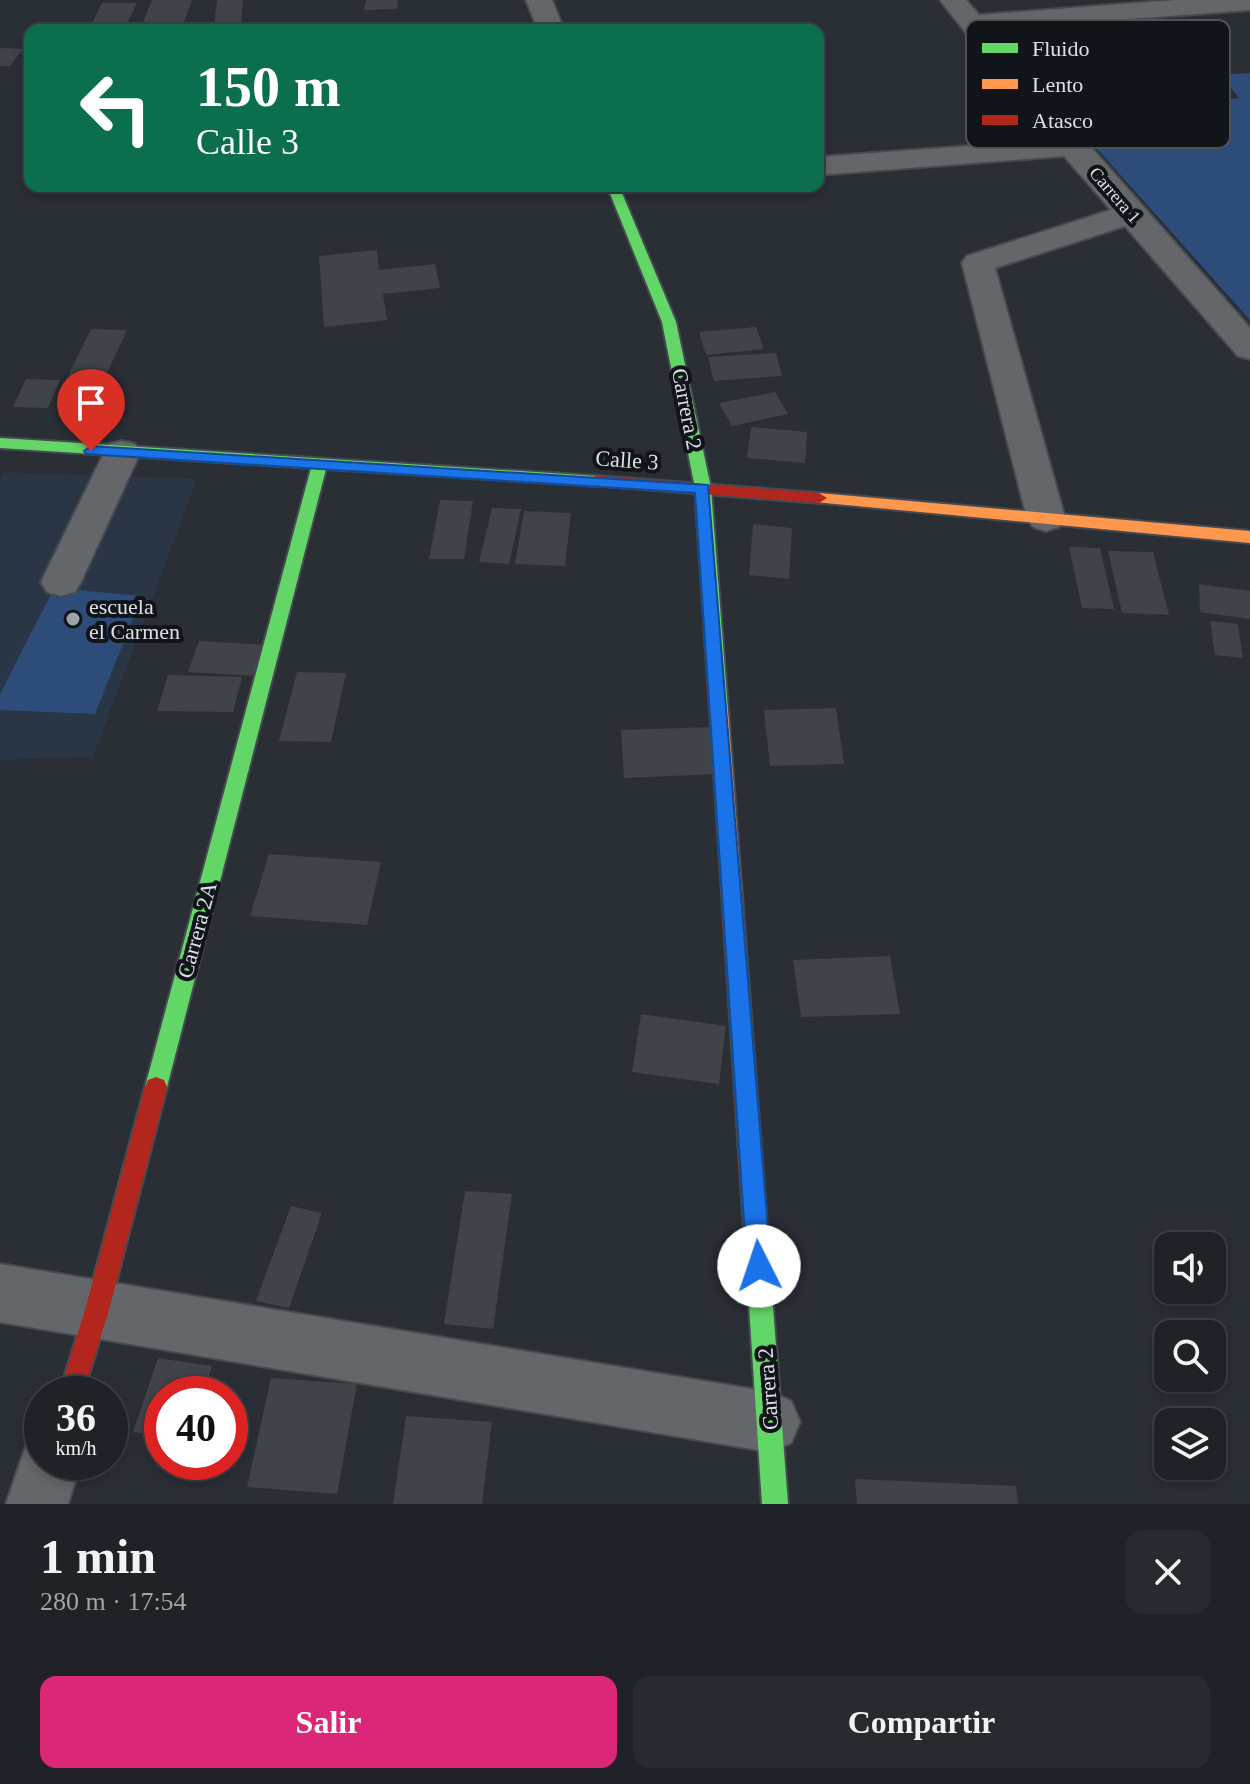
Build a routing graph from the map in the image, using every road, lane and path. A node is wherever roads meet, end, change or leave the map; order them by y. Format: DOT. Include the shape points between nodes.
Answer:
graph roads {
  1 [pos="539,0"];
  2 [pos="953,0"];
  3 [pos="1250,2"];
  4 [pos="1121,5"];
  5 [pos="970,20"];
  6 [pos="998,20"];
  7 [pos="1136,20"];
  8 [pos="549,24"];
  9 [pos="1059,148"];
  10 [pos="1073,148"];
  11 [pos="824,166"];
  12 [pos="615,192"];
  13 [pos="1131,214"];
  14 [pos="1250,349"];
  15 [pos="0,443"];
  16 [pos="122,453"];
  17 [pos="319,465"];
  18 [pos="703,488"];
  19 [pos="1046,518"];
  20 [pos="1250,537"];
  21 [pos="61,582"];
  22 [pos="0,1293"];
  23 [pos="97,1310"];
  24 [pos="77,1376"];
  25 [pos="770,1422"];
  26 [pos="44,1480"];
  27 [pos="37,1504"];
  28 [pos="775,1504"];
  1 -- 8 [label="street"];
  2 -- 5 [label="street, Carrera 1"];
  3 -- 4 [label="street"];
  4 -- 6 [label="street"];
  4 -- 7 [label="street"];
  9 -- 11 [label="street"];
  10 -- 13 [label="street, Carrera 1"];
  12 -- 18 [label="street, Carrera 2" via="669,322"];
  13 -- 14 [label="street, Carrera 1"];
  13 -- 19 [label="street" via="978,263"];
  15 -- 16 [label="street, Calle 3"];
  16 -- 17 [label="street, Calle 3"];
  16 -- 21 [label="street"];
  17 -- 18 [label="street, Calle 3"];
  17 -- 23 [label="street, Carrera 2A"];
  18 -- 19 [label="street, Calle 3"];
  18 -- 25 [label="street, Carrera 2"];
  19 -- 20 [label="street, Calle 3"];
  22 -- 23 [label="street"];
  23 -- 24 [label="street, Carrera 2A"];
  23 -- 25 [label="street"];
  25 -- 28 [label="street, Carrera 2"];
  26 -- 27 [label="street"];
}
